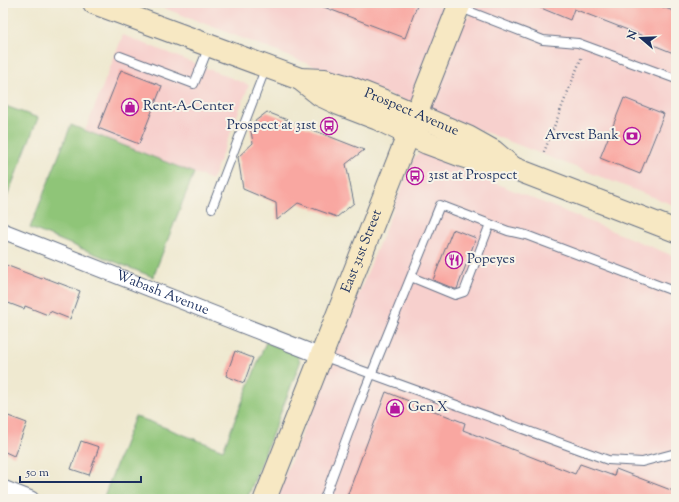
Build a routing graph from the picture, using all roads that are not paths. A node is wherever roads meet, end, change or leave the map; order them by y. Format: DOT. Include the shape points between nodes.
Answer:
graph roads {
  1 [pos="94,3"];
  2 [pos="455,4"];
  3 [pos="209,46"];
  4 [pos="120,56"];
  5 [pos="266,67"];
  6 [pos="676,79"];
  7 [pos="412,125"];
  8 [pos="212,208"];
  9 [pos="490,224"];
  10 [pos="3,231"];
  11 [pos="676,231"];
  12 [pos="411,277"];
  13 [pos="676,292"];
  14 [pos="321,356"];
  15 [pos="372,373"];
  16 [pos="676,453"];
  17 [pos="3,488"];
  18 [pos="31,499"];
  19 [pos="265,499"];
  20 [pos="324,499"];
  1 -- 3 [label="main road, Prospect Avenue"];
  2 -- 6 [label="lane" via="543,40 578,43"];
  2 -- 7 [label="main road, East 31st Street"];
  3 -- 4 [label="lane" via="194,84"];
  3 -- 5 [label="main road, Prospect Avenue"];
  5 -- 7 [label="main road, Prospect Avenue" via="300,79 320,95 339,104 378,119"];
  5 -- 8 [label="lane"];
  7 -- 11 [label="main road, Prospect Avenue" via="427,143 488,164 513,168"];
  7 -- 14 [label="main road, East 31st Street"];
  9 -- 12 [label="lane" via="464,292 455,295"];
  9 -- 12 [label="lane" via="440,205"];
  9 -- 13 [label="lane" via="526,235"];
  10 -- 14 [label="street, Wabash Avenue"];
  12 -- 15 [label="lane"];
  14 -- 15 [label="lane"];
  14 -- 19 [label="main road, East 31st Street"];
  15 -- 16 [label="lane" via="608,460 642,462"];
  15 -- 20 [label="lane"];
  17 -- 18 [label="street"];
}
